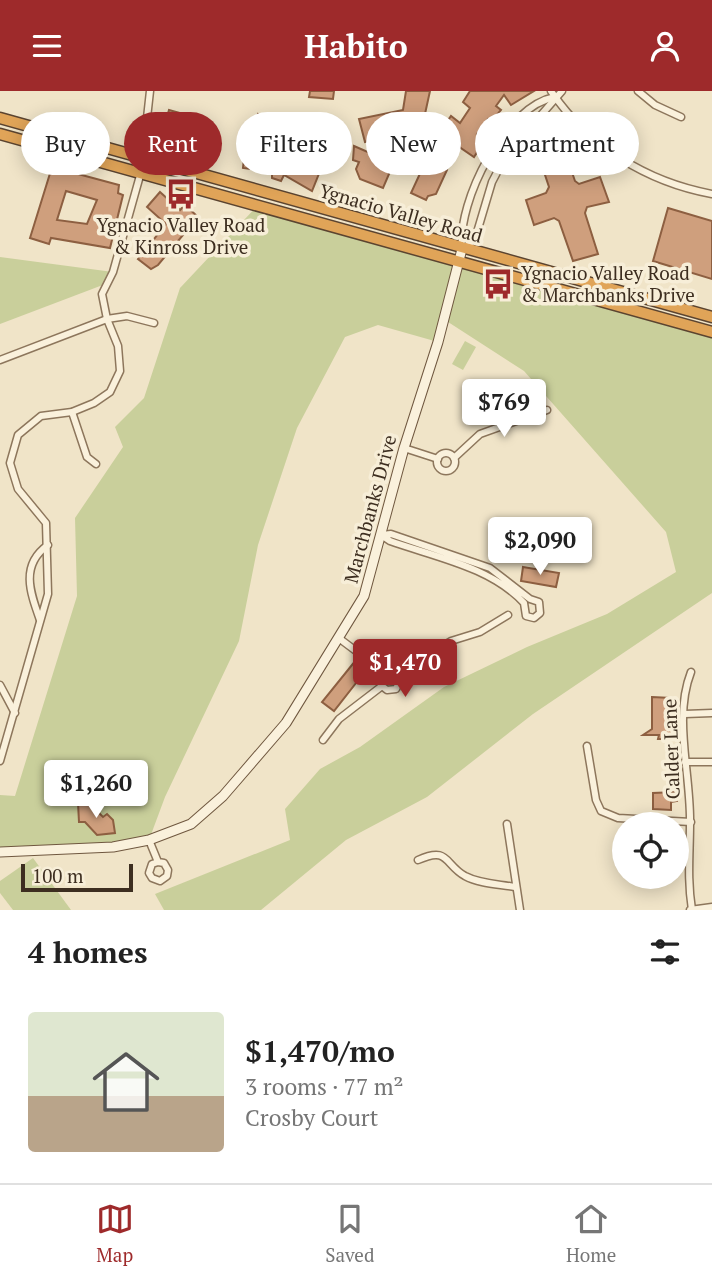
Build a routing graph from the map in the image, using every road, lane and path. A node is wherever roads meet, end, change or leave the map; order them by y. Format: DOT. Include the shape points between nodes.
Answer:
graph roads {
  1 [pos="150,91"];
  2 [pos="562,91"];
  3 [pos="638,91"];
  4 [pos="553,94"];
  5 [pos="148,112"];
  6 [pos="681,117"];
  7 [pos="0,118"];
  8 [pos="0,134"];
  9 [pos="124,152"];
  10 [pos="124,167"];
  11 [pos="140,175"];
  12 [pos="155,175"];
  13 [pos="205,175"];
  14 [pos="712,194"];
  15 [pos="462,249"];
  16 [pos="459,262"];
  17 [pos="712,317"];
  18 [pos="107,319"];
  19 [pos="154,323"];
  20 [pos="712,332"];
  21 [pos="0,360"];
  22 [pos="547,410"];
  23 [pos="72,412"];
  24 [pos="404,448"];
  25 [pos="454,458"];
  26 [pos="438,459"];
  27 [pos="96,464"];
  28 [pos="381,535"];
  29 [pos="48,545"];
  30 [pos="509,615"];
  31 [pos="40,620"];
  32 [pos="340,639"];
  33 [pos="384,672"];
  34 [pos="691,672"];
  35 [pos="398,674"];
  36 [pos="0,685"];
  37 [pos="382,686"];
  38 [pos="15,713"];
  39 [pos="712,713"];
  40 [pos="685,714"];
  41 [pos="323,740"];
  42 [pos="587,746"];
  43 [pos="0,761"];
  44 [pos="685,762"];
  45 [pos="712,762"];
  46 [pos="691,822"];
  47 [pos="507,824"];
  48 [pos="149,840"];
  49 [pos="0,852"];
  50 [pos="418,860"];
  51 [pos="158,862"];
  52 [pos="515,887"];
  53 [pos="712,907"];
  54 [pos="520,910"];
  55 [pos="691,910"];
  1 -- 5 [label="street"];
  2 -- 4 [label="street"];
  3 -- 6 [label="street"];
  4 -- 14 [label="street" via="597,142 635,168"];
  4 -- 15 [label="street" via="548,110 506,155 492,182 475,239"];
  4 -- 15 [label="street" via="525,112 490,154 475,187 461,236"];
  7 -- 9 [label="highway, Ygnacio Valley Road"];
  8 -- 10 [label="highway, Ygnacio Valley Road"];
  11 -- 18 [label="street" via="113,272 102,294"];
  12 -- 16 [label="highway, Ygnacio Valley Road"];
  13 -- 15 [label="highway, Ygnacio Valley Road"];
  15 -- 16 [label="street, Marchbanks Drive"];
  15 -- 17 [label="highway, Ygnacio Valley Road"];
  16 -- 20 [label="highway, Ygnacio Valley Road"];
  16 -- 24 [label="street, Marchbanks Drive"];
  18 -- 19 [label="street" via="127,316"];
  18 -- 21 [label="street"];
  18 -- 23 [label="street" via="118,346 120,370 110,392"];
  22 -- 25 [label="street" via="480,433"];
  23 -- 27 [label="street" via="87,457"];
  23 -- 29 [label="street" via="41,416 18,435 10,463 18,489 46,523"];
  24 -- 26 [label="street"];
  24 -- 28 [label="street, Marchbanks Drive"];
  25 -- 26 [label="street" via="447,453"];
  25 -- 26 [label="street" via="449,470 439,467"];
  28 -- 28 [label="street" via="500,583 524,603 526,616 534,618 540,613 539,602 489,568 391,534"];
  28 -- 32 [label="street, Marchbanks Drive" via="365,596"];
  29 -- 31 [label="street" via="48,594"];
  29 -- 31 [label="street" via="29,570 28,582"];
  30 -- 35 [label="street" via="480,632 451,641"];
  31 -- 38 [label="street"];
  32 -- 33 [label="street"];
  32 -- 48 [label="street, Marchbanks Drive" via="286,723 223,796 191,824"];
  33 -- 35 [label="street"];
  33 -- 37 [label="street"];
  34 -- 40 [label="street, Calder Lane" via="684,696"];
  35 -- 37 [label="street" via="396,688"];
  36 -- 38 [label="street"];
  37 -- 41 [label="street" via="339,719"];
  38 -- 43 [label="street"];
  39 -- 40 [label="street"];
  40 -- 44 [label="street, Calder Lane"];
  42 -- 46 [label="street" via="601,811 618,818"];
  44 -- 45 [label="street"];
  44 -- 46 [label="street, Calder Lane"];
  46 -- 55 [label="street, Calder Lane" via="687,878"];
  47 -- 52 [label="street"];
  48 -- 49 [label="street, Marchbanks Drive" via="113,847"];
  48 -- 51 [label="street"];
  50 -- 52 [label="street" via="431,854 446,856 463,875"];
  52 -- 54 [label="street"];
  53 -- 55 [label="street"];
}
